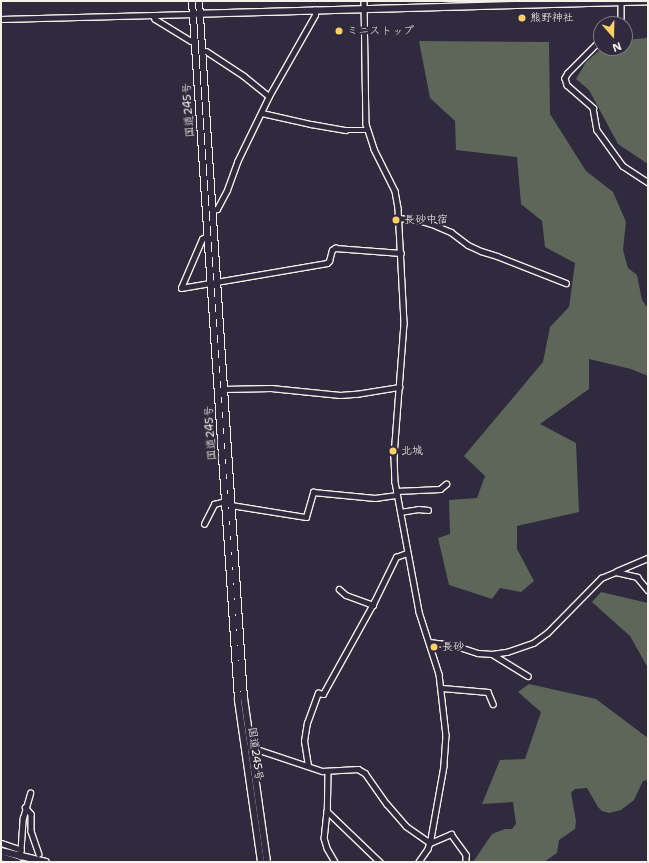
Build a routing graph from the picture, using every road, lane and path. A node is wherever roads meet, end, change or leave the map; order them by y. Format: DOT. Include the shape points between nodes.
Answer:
graph roads {
  1 [pos="192,1"];
  2 [pos="199,1"];
  3 [pos="364,1"];
  4 [pos="648,1"];
  5 [pos="621,2"];
  6 [pos="364,9"];
  7 [pos="315,10"];
  8 [pos="153,14"];
  9 [pos="193,14"];
  10 [pos="200,14"];
  11 [pos="622,16"];
  12 [pos="1,19"];
  13 [pos="191,41"];
  14 [pos="593,48"];
  15 [pos="206,50"];
  16 [pos="269,96"];
  17 [pos="262,113"];
  18 [pos="367,130"];
  19 [pos="648,182"];
  20 [pos="212,210"];
  21 [pos="399,218"];
  22 [pos="207,236"];
  23 [pos="401,252"];
  24 [pos="217,280"];
  25 [pos="210,282"];
  26 [pos="566,283"];
  27 [pos="399,387"];
  28 [pos="223,389"];
  29 [pos="446,484"];
  30 [pos="397,493"];
  31 [pos="228,504"];
  32 [pos="428,510"];
  33 [pos="400,512"];
  34 [pos="204,524"];
  35 [pos="407,553"];
  36 [pos="648,558"];
  37 [pos="616,572"];
  38 [pos="339,589"];
  39 [pos="648,590"];
  40 [pos="372,605"];
  41 [pos="429,642"];
  42 [pos="492,654"];
  43 [pos="528,676"];
  44 [pos="442,688"];
  45 [pos="493,704"];
  46 [pos="247,747"];
  47 [pos="308,766"];
  48 [pos="328,772"];
  49 [pos="30,793"];
  50 [pos="25,807"];
  51 [pos="327,811"];
  52 [pos="1,843"];
  53 [pos="430,843"];
  54 [pos="21,850"];
  55 [pos="1,851"];
  56 [pos="39,854"];
  57 [pos="1,857"];
  58 [pos="19,860"];
  59 [pos="46,862"];
  60 [pos="261,862"];
  61 [pos="267,862"];
  62 [pos="336,862"];
  63 [pos="380,862"];
  64 [pos="419,862"];
  65 [pos="466,862"];
  1 -- 9 [label="highway, 国道245号"];
  2 -- 10 [label="highway, 国道245号"];
  3 -- 6 [label="street"];
  4 -- 5 [label="main road"];
  5 -- 6 [label="main road"];
  5 -- 11 [label="street"];
  6 -- 7 [label="main road"];
  6 -- 18 [label="street" via="364,107"];
  7 -- 10 [label="main road"];
  7 -- 16 [label="street" via="315,15"];
  8 -- 9 [label="street"];
  8 -- 12 [label="street"];
  8 -- 13 [label="street" via="155,19"];
  9 -- 10 [label="main road"];
  9 -- 22 [label="highway, 国道245号"];
  10 -- 20 [label="highway, 国道245号"];
  14 -- 19 [label="street" via="568,73 565,78 567,85 593,108 597,130 624,166"];
  15 -- 16 [label="street"];
  16 -- 17 [label="street"];
  17 -- 18 [label="street" via="345,130"];
  17 -- 20 [label="street" via="237,162 227,190 217,208"];
  18 -- 21 [label="street" via="395,191"];
  20 -- 24 [label="highway, 国道245号"];
  21 -- 23 [label="street"];
  21 -- 26 [label="street" via="432,224 451,232 481,251"];
  22 -- 25 [label="highway, 国道245号"];
  22 -- 25 [label="street" via="202,239 181,288"];
  23 -- 24 [label="street" via="335,248 327,263"];
  23 -- 27 [label="street" via="404,323"];
  24 -- 25 [label="street"];
  24 -- 28 [label="highway, 国道245号"];
  25 -- 31 [label="highway, 国道245号"];
  27 -- 28 [label="street" via="340,395 271,388"];
  27 -- 30 [label="street" via="394,456"];
  28 -- 31 [label="highway, 国道245号"];
  29 -- 30 [label="street" via="440,489"];
  30 -- 31 [label="street" via="375,498 314,492 306,517"];
  30 -- 33 [label="street"];
  31 -- 34 [label="street" via="214,504"];
  31 -- 46 [label="highway, 国道245号"];
  32 -- 33 [label="street"];
  33 -- 35 [label="street"];
  35 -- 40 [label="street" via="396,556"];
  35 -- 41 [label="street" via="419,612"];
  36 -- 37 [label="street"];
  37 -- 39 [label="street" via="637,577"];
  37 -- 42 [label="street" via="601,578 533,644"];
  38 -- 40 [label="street" via="346,595"];
  40 -- 47 [label="street" via="323,694 318,693 307,723 304,741"];
  41 -- 42 [label="street"];
  41 -- 44 [label="street"];
  42 -- 43 [label="street"];
  44 -- 45 [label="street" via="488,692"];
  44 -- 53 [label="street" via="445,748"];
  46 -- 47 [label="street"];
  46 -- 60 [label="highway, 国道245号"];
  46 -- 61 [label="highway, 国道245号"];
  47 -- 48 [label="street"];
  48 -- 51 [label="street"];
  48 -- 53 [label="street" via="358,769 365,773 397,817"];
  49 -- 50 [label="street"];
  50 -- 54 [label="street"];
  50 -- 56 [label="street" via="31,814 31,831"];
  51 -- 62 [label="street" via="324,838"];
  51 -- 63 [label="street"];
  52 -- 54 [label="street"];
  53 -- 64 [label="street"];
  53 -- 65 [label="street" via="451,834 466,855"];
  54 -- 58 [label="street"];
  55 -- 58 [label="main road"];
  57 -- 58 [label="main road"];
  58 -- 59 [label="main road"];
}
